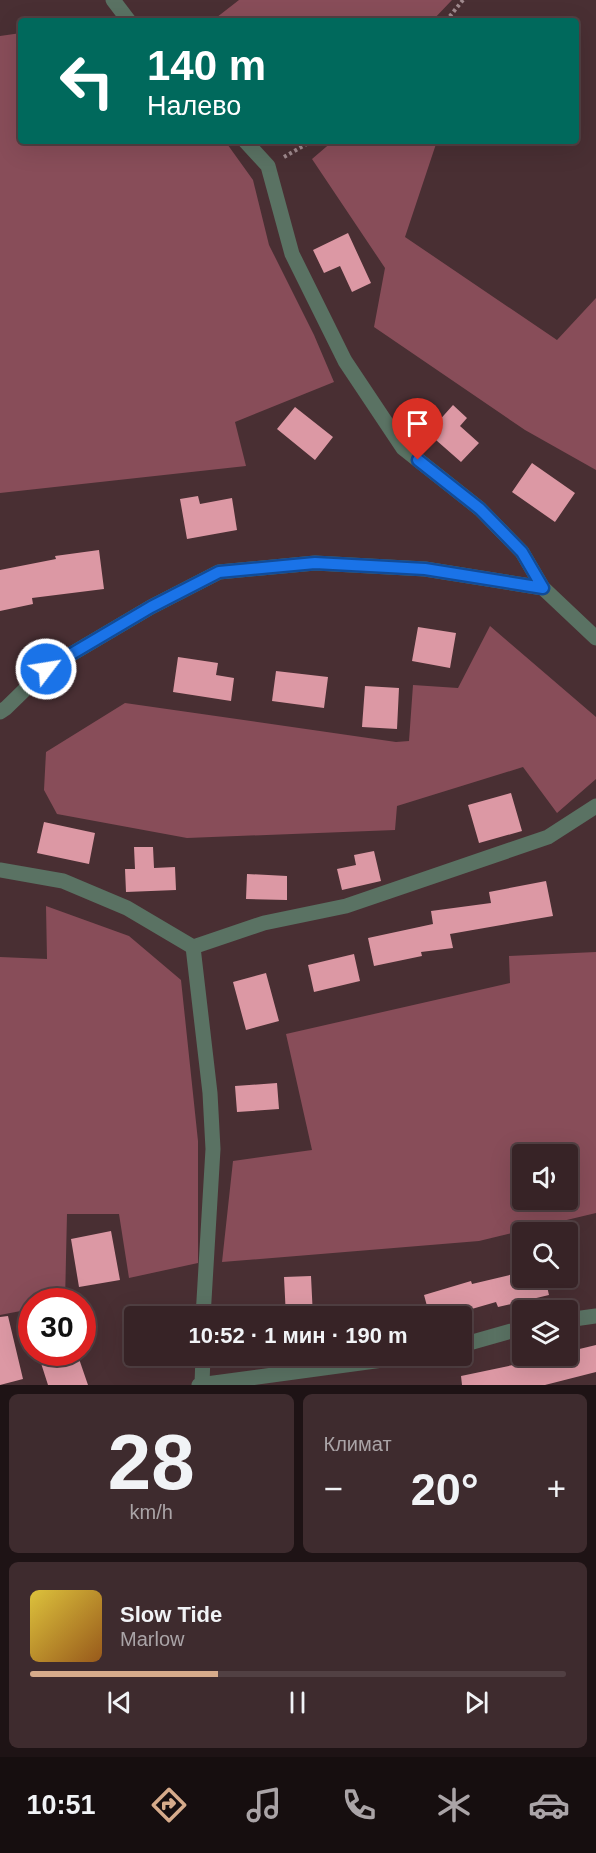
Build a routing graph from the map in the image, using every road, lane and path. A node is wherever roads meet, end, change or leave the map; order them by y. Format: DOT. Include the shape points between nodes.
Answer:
graph roads {
  1 [pos="113,0"];
  2 [pos="463,0"];
  3 [pos="127,18"];
  4 [pos="448,18"];
  5 [pos="248,144"];
  6 [pos="307,144"];
  7 [pos="268,166"];
  8 [pos="543,588"];
  9 [pos="596,639"];
  10 [pos="0,712"];
  11 [pos="596,806"];
  12 [pos="0,870"];
  13 [pos="193,947"];
  14 [pos="204,1306"];
  15 [pos="596,1316"];
  16 [pos="578,1318"];
  17 [pos="512,1331"];
  18 [pos="472,1342"];
  19 [pos="202,1366"];
  20 [pos="349,1366"];
  21 [pos="201,1384"];
  1 -- 3 [label="street"];
  2 -- 4 [label="path"];
  5 -- 7 [label="street"];
  6 -- 7 [label="path"];
  7 -- 8 [label="street" via="292,254 345,361 403,448 489,518 522,552"];
  8 -- 9 [label="street"];
  8 -- 10 [label="street" via="425,569 315,563 219,572 46,669"];
  11 -- 13 [label="street" via="548,837 346,906 264,922"];
  12 -- 13 [label="street" via="63,881 127,908"];
  13 -- 14 [label="street" via="213,1149"];
  15 -- 16 [label="street"];
  17 -- 18 [label="street"];
  19 -- 21 [label="street"];
  20 -- 21 [label="street"];
}
